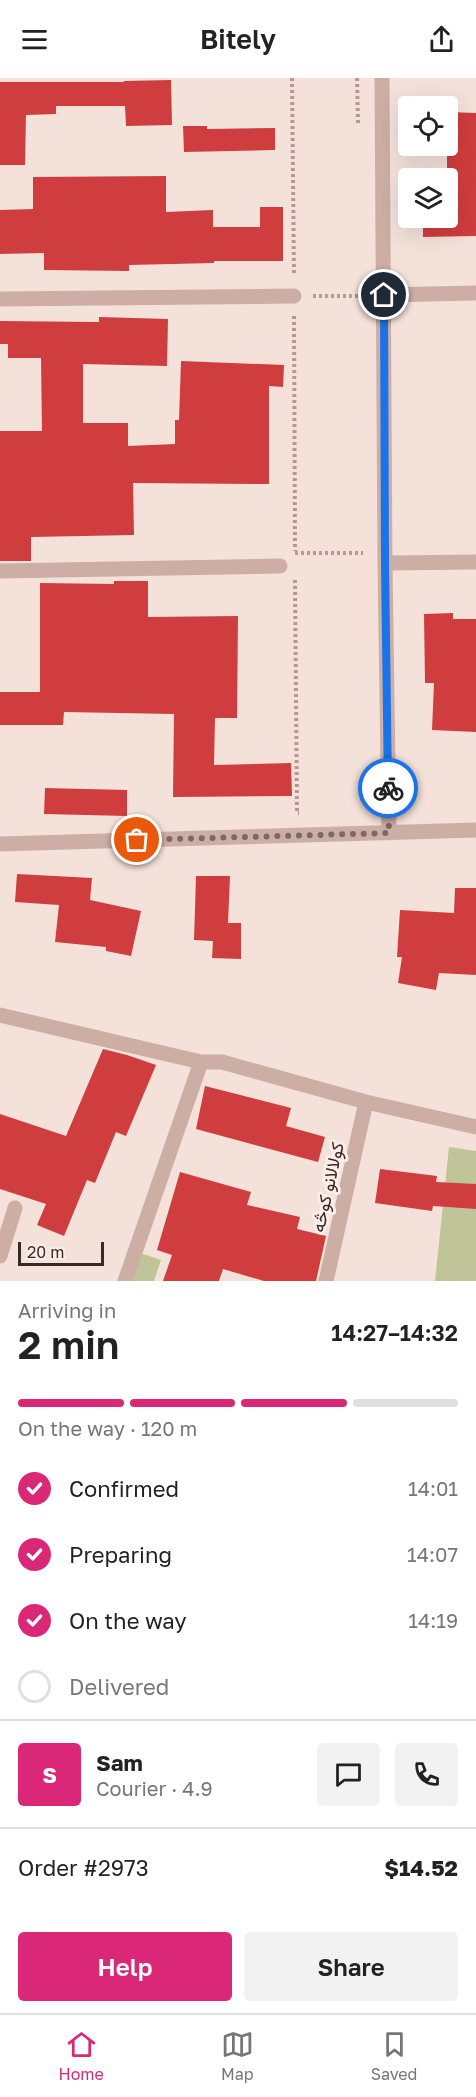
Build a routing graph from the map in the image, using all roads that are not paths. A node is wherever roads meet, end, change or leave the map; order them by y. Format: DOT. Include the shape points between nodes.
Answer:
graph roads {
  1 [pos="382,78"];
  2 [pos="476,293"];
  3 [pos="384,295"];
  4 [pos="294,296"];
  5 [pos="0,299"];
  6 [pos="476,562"];
  7 [pos="385,563"];
  8 [pos="288,565"];
  9 [pos="0,571"];
  10 [pos="476,830"];
  11 [pos="389,833"];
  12 [pos="0,844"];
  13 [pos="0,1015"];
  14 [pos="201,1062"];
  15 [pos="366,1102"];
  16 [pos="476,1127"];
  17 [pos="15,1208"];
  18 [pos="0,1256"];
  19 [pos="125,1281"];
  20 [pos="326,1281"];
  1 -- 3 [label="street"];
  2 -- 3 [label="street"];
  3 -- 7 [label="street"];
  4 -- 5 [label="street"];
  6 -- 7 [label="street"];
  7 -- 11 [label="street"];
  8 -- 9 [label="street"];
  10 -- 11 [label="street"];
  11 -- 12 [label="street"];
  13 -- 14 [label="street"];
  14 -- 15 [label="street" via="222,1062"];
  14 -- 19 [label="street"];
  15 -- 16 [label="street"];
  15 -- 20 [label="street, کولالانو کوڅه"];
  17 -- 18 [label="street"];
}
